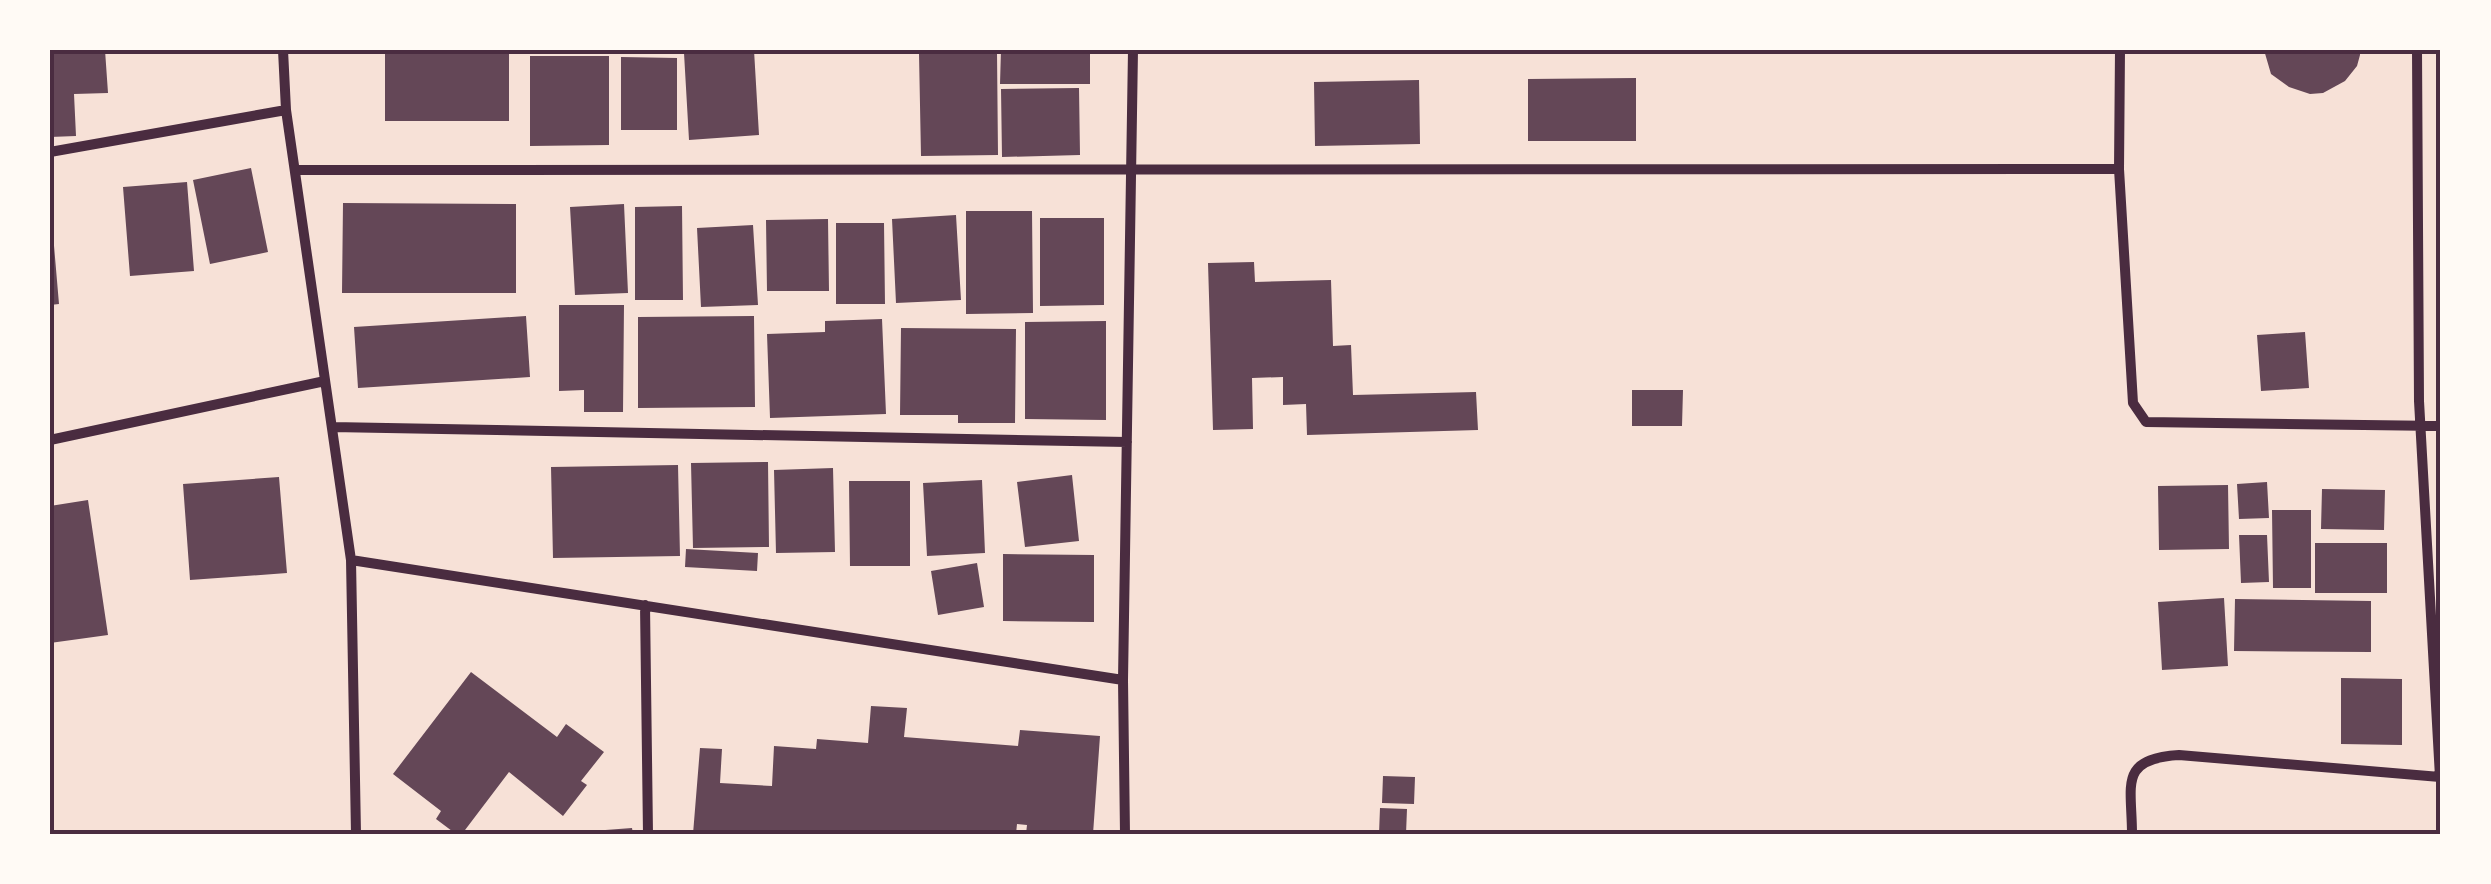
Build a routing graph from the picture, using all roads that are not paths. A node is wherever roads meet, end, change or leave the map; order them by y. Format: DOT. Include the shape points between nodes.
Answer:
graph roads {
  1 [pos="282,50"];
  2 [pos="1133,50"];
  3 [pos="2120,50"];
  4 [pos="2417,50"];
  5 [pos="286,110"];
  6 [pos="50,152"];
  7 [pos="1131,168"];
  8 [pos="2119,169"];
  9 [pos="294,170"];
  10 [pos="325,381"];
  11 [pos="2421,426"];
  12 [pos="2441,426"];
  13 [pos="332,427"];
  14 [pos="50,440"];
  15 [pos="1127,442"];
  16 [pos="351,560"];
  17 [pos="645,605"];
  18 [pos="1124,680"];
  19 [pos="2441,778"];
  20 [pos="356,834"];
  21 [pos="648,834"];
  22 [pos="1125,834"];
  23 [pos="2132,834"];
  1 -- 5 [label="street"];
  2 -- 7 [label="street"];
  3 -- 8 [label="street"];
  4 -- 11 [label="street"];
  5 -- 6 [label="street"];
  5 -- 9 [label="street"];
  7 -- 8 [label="street"];
  7 -- 9 [label="street"];
  7 -- 15 [label="street"];
  8 -- 11 [label="street" via="2133,403 2146,422"];
  9 -- 10 [label="street"];
  10 -- 13 [label="street"];
  10 -- 14 [label="street"];
  11 -- 12 [label="street"];
  11 -- 19 [label="street"];
  13 -- 15 [label="street"];
  13 -- 16 [label="street"];
  15 -- 18 [label="street"];
  16 -- 17 [label="street"];
  16 -- 20 [label="street"];
  17 -- 18 [label="street"];
  17 -- 21 [label="street"];
  18 -- 22 [label="street"];
  19 -- 23 [label="street" via="2155,756 2139,764 2131,781"];
}
